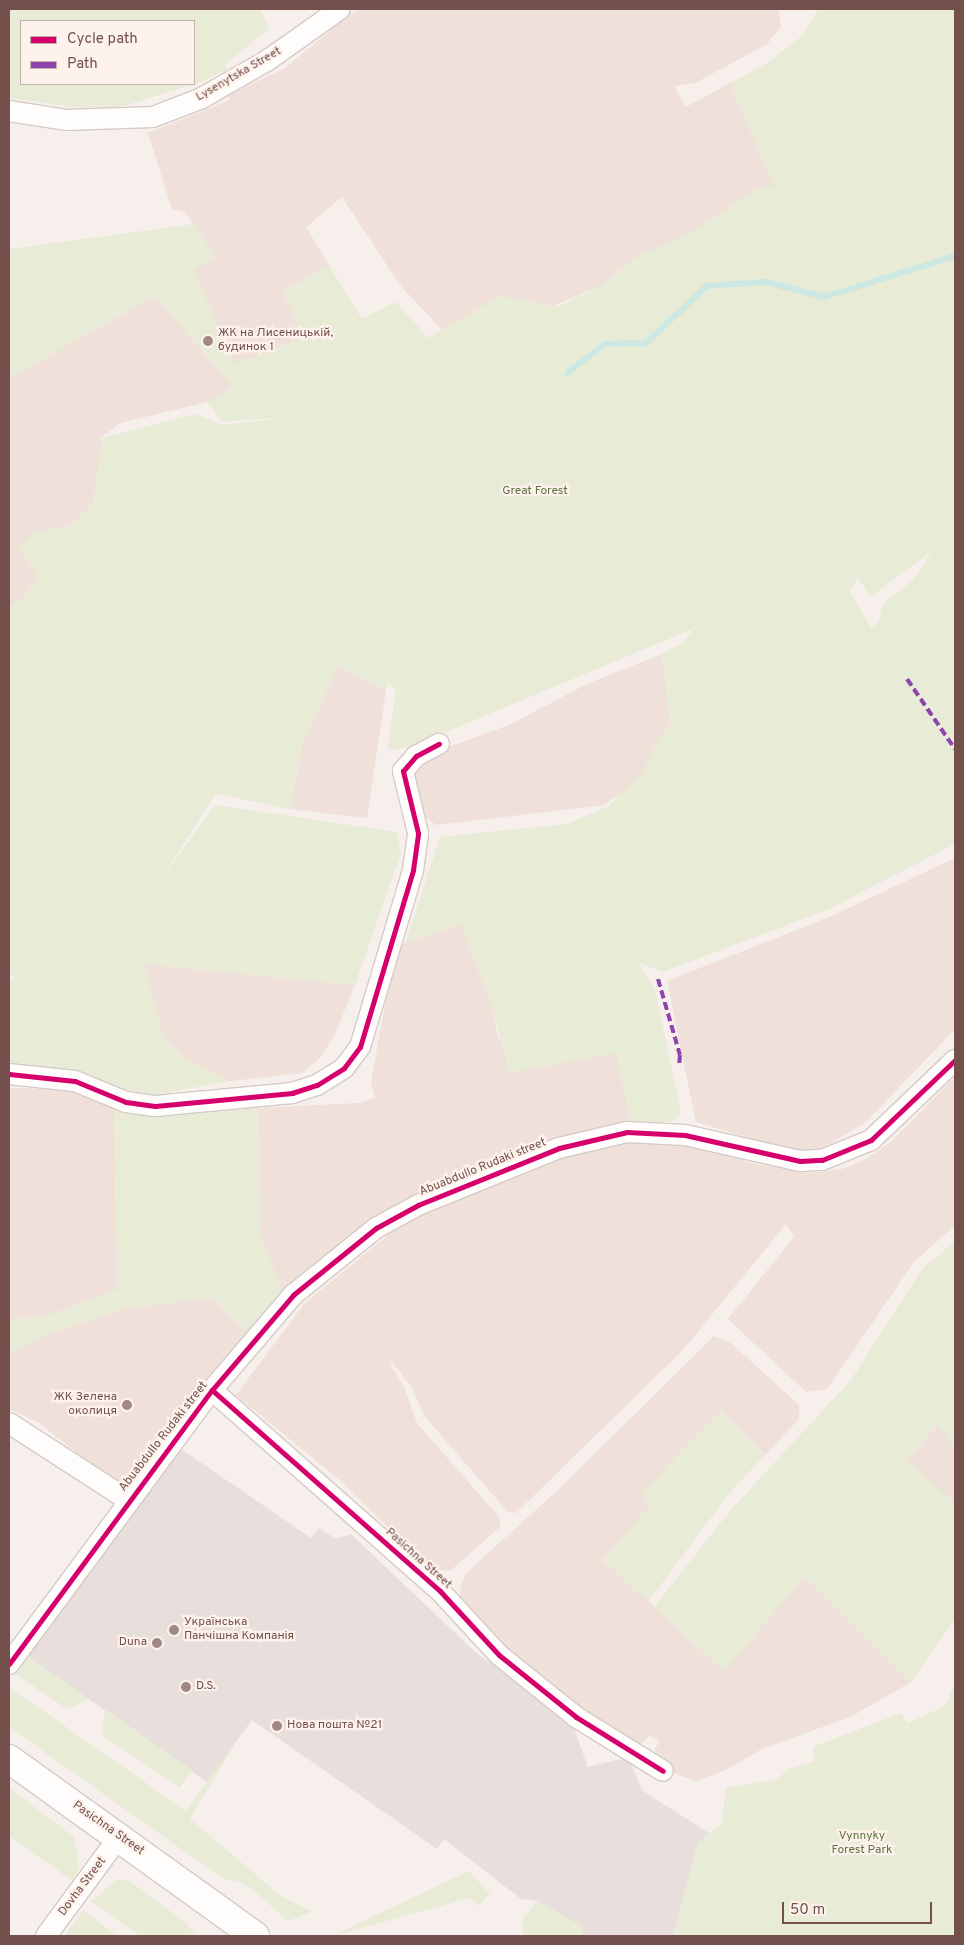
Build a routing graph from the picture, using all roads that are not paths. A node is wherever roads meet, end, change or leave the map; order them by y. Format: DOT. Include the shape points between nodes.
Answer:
graph roads {
  1 [pos="340,9"];
  2 [pos="9,111"];
  3 [pos="439,744"];
  4 [pos="955,1060"];
  5 [pos="9,1074"];
  6 [pos="212,1390"];
  7 [pos="9,1423"];
  8 [pos="128,1500"];
  9 [pos="9,1664"];
  10 [pos="9,1759"];
  11 [pos="663,1771"];
  12 [pos="119,1837"];
  13 [pos="46,1936"];
  14 [pos="255,1936"];
  1 -- 2 [label="street, Lysenytska Street" via="268,60 202,98 154,117 75,120"];
  3 -- 5 [label="street" via="416,756 403,771 418,833 413,870 360,1047 344,1068 317,1085 292,1093 154,1106 126,1102 75,1081"];
  4 -- 6 [label="street, Abuabdullo Rudaki street" via="871,1140 822,1160 800,1161 685,1135 627,1132 559,1148 418,1205 376,1228 293,1295"];
  6 -- 8 [label="street, Abuabdullo Rudaki street"];
  6 -- 11 [label="street, Pasichna Street" via="440,1591 499,1655 576,1717"];
  7 -- 8 [label="street, Abuabdullo Rudaki street"];
  8 -- 9 [label="street, Abuabdullo Rudaki street"];
  10 -- 12 [label="main road, Pasichna Street"];
  12 -- 13 [label="street, Dovha Street"];
  12 -- 14 [label="main road, Pasichna Street"];
}
